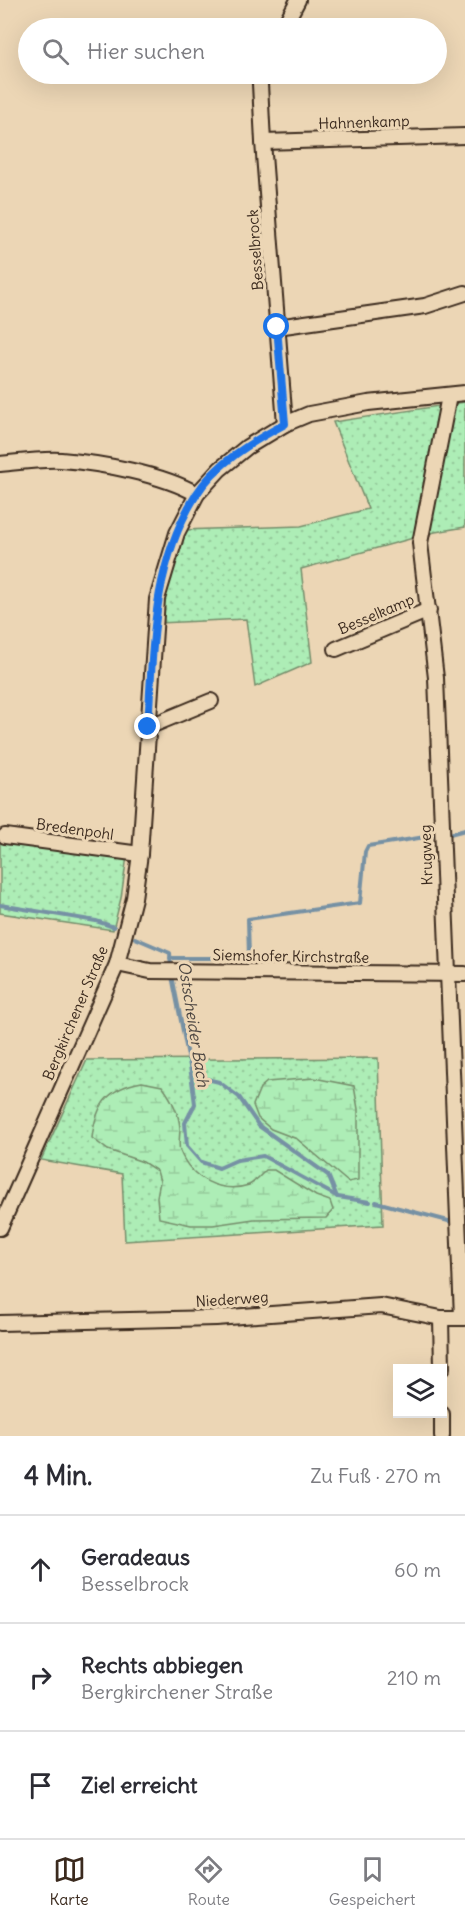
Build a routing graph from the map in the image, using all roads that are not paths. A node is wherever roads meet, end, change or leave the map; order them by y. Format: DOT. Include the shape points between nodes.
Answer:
graph roads {
  1 [pos="298,0"];
  2 [pos="288,18"];
  3 [pos="260,84"];
  4 [pos="465,136"];
  5 [pos="263,142"];
  6 [pos="465,293"];
  7 [pos="277,327"];
  8 [pos="465,393"];
  9 [pos="448,396"];
  10 [pos="285,424"];
  11 [pos="0,464"];
  12 [pos="196,494"];
  13 [pos="429,610"];
  14 [pos="336,649"];
  15 [pos="211,701"];
  16 [pos="148,727"];
  17 [pos="5,836"];
  18 [pos="140,854"];
  19 [pos="117,964"];
  20 [pos="465,974"];
  21 [pos="447,975"];
  22 [pos="0,1228"];
  23 [pos="463,1317"];
  24 [pos="441,1318"];
  25 [pos="0,1323"];
  26 [pos="442,1364"];
  27 [pos="442,1418"];
  28 [pos="442,1436"];
  1 -- 2 [label="street"];
  3 -- 5 [label="street, Besselbrock"];
  4 -- 5 [label="street, Hahnenkamp"];
  5 -- 7 [label="street, Besselbrock"];
  6 -- 7 [label="street" via="425,306"];
  7 -- 10 [label="street, Besselbrock"];
  8 -- 9 [label="street, Bergkirchener Straße"];
  9 -- 10 [label="street, Bergkirchener Straße" via="336,408"];
  9 -- 13 [label="street, Krugweg" via="420,543"];
  10 -- 12 [label="street, Bergkirchener Straße" via="247,447"];
  11 -- 12 [label="street" via="81,462 160,479"];
  12 -- 16 [label="street, Bergkirchener Straße" via="177,533 157,599"];
  13 -- 14 [label="street, Besselkamp"];
  13 -- 21 [label="street, Krugweg" via="436,678"];
  15 -- 16 [label="street"];
  16 -- 18 [label="street, Bergkirchener Straße"];
  17 -- 18 [label="street, Bredenpohl"];
  18 -- 19 [label="street, Bergkirchener Straße" via="134,898"];
  19 -- 21 [label="street, Siemshofer Kirchstraße" via="150,971"];
  19 -- 22 [label="street, Bergkirchener Straße"];
  20 -- 21 [label="street, Siemshofer Kirchstraße"];
  21 -- 23 [label="street, Krugweg"];
  23 -- 24 [label="street, Niederweg"];
  24 -- 25 [label="street, Niederweg" via="381,1306 216,1318"];
  24 -- 26 [label="street"];
  27 -- 28 [label="street"];
}
